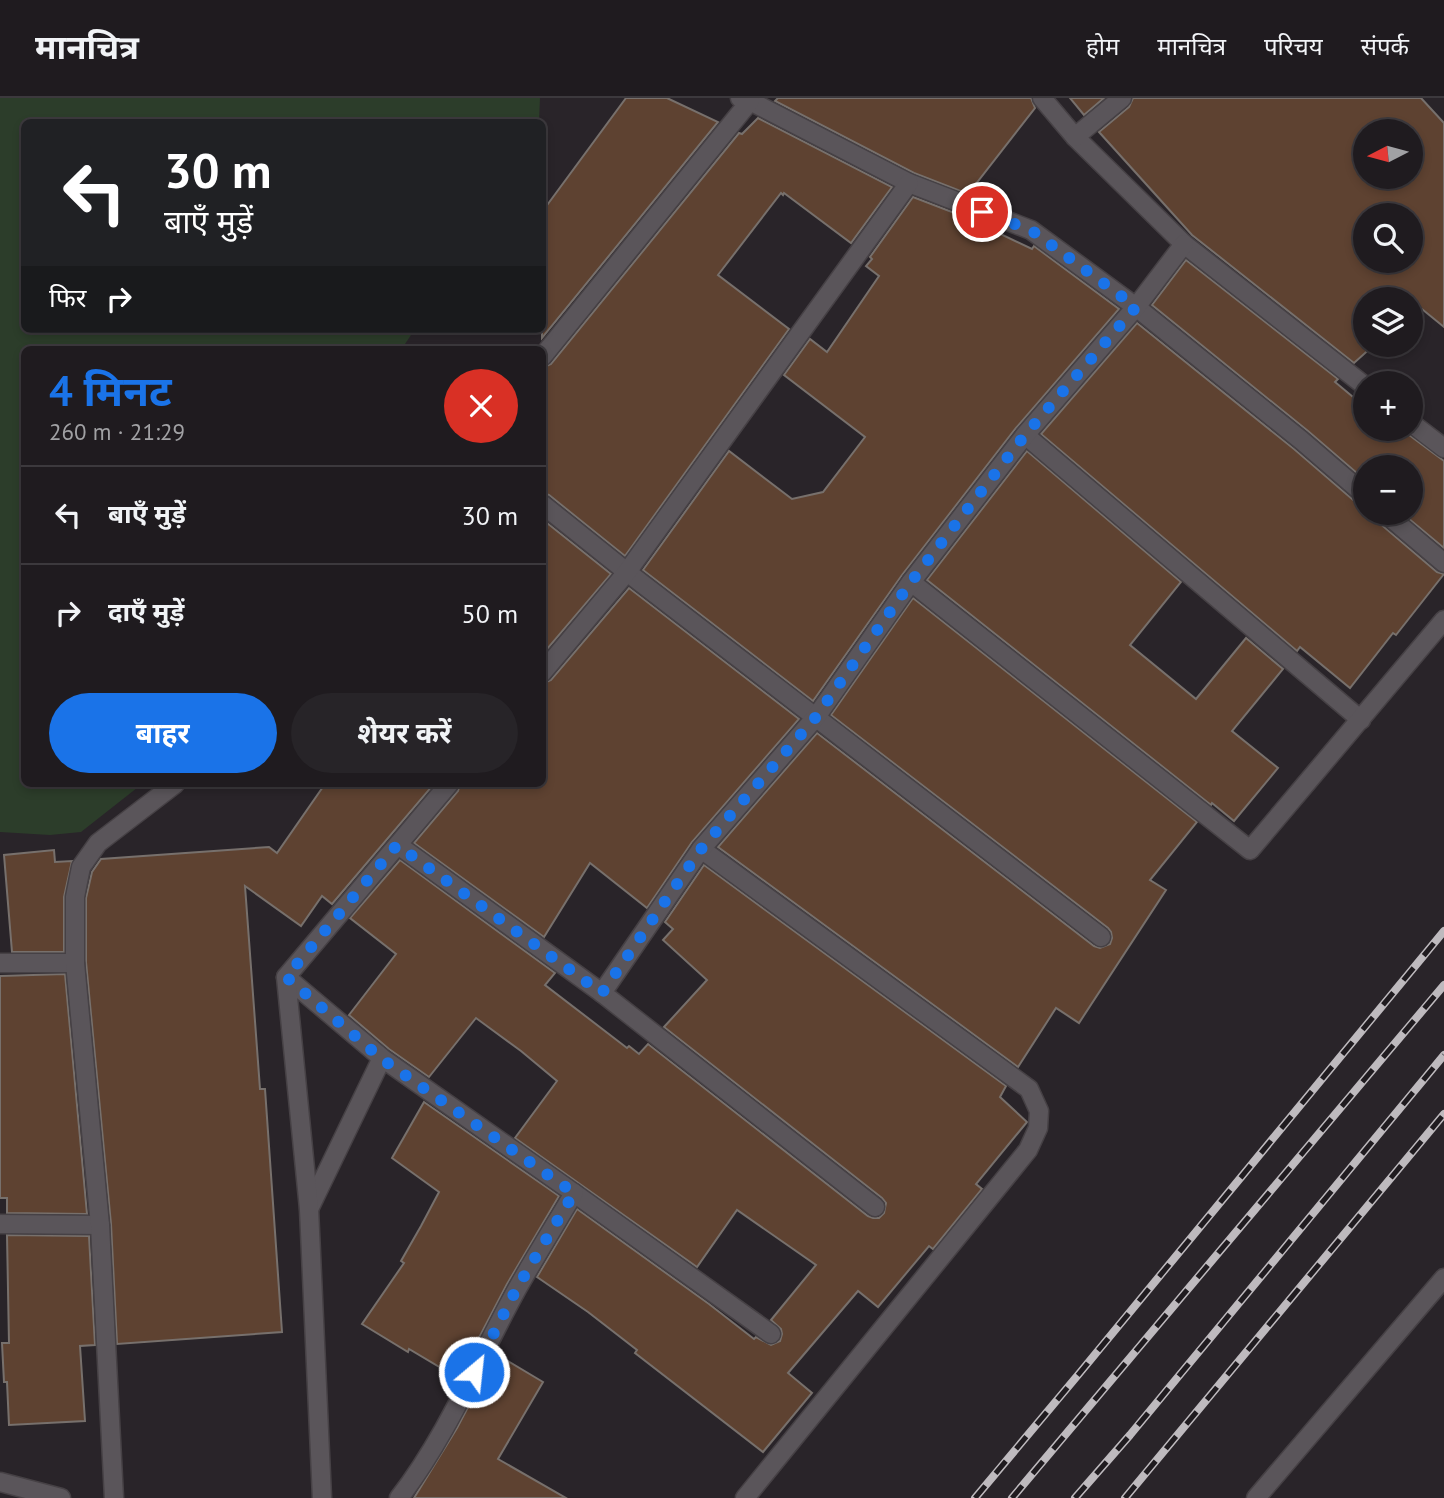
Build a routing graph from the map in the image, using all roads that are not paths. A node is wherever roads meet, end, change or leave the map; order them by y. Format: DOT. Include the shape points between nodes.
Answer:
graph roads {
  1 [pos="1042,98"];
  2 [pos="1122,98"];
  3 [pos="745,99"];
  4 [pos="1076,137"];
  5 [pos="909,183"];
  6 [pos="1184,244"];
  7 [pos="1136,307"];
  8 [pos="546,352"];
  9 [pos="1353,377"];
  10 [pos="1423,432"];
  11 [pos="1025,435"];
  12 [pos="1444,448"];
  13 [pos="1353,485"];
  14 [pos="546,507"];
  15 [pos="1399,525"];
  16 [pos="1444,563"];
  17 [pos="627,572"];
  18 [pos="911,582"];
  19 [pos="1444,620"];
  20 [pos="546,668"];
  21 [pos="816,717"];
  22 [pos="1361,720"];
  23 [pos="171,787"];
  24 [pos="446,787"];
  25 [pos="397,845"];
  26 [pos="701,849"];
  27 [pos="1101,937"];
  28 [pos="0,963"];
  29 [pos="75,963"];
  30 [pos="286,977"];
  31 [pos="602,993"];
  32 [pos="382,1059"];
  33 [pos="574,1193"];
  34 [pos="875,1207"];
  35 [pos="309,1209"];
  36 [pos="0,1224"];
  37 [pos="100,1225"];
  38 [pos="1444,1278"];
  39 [pos="771,1334"];
  40 [pos="0,1482"];
  41 [pos="61,1498"];
  42 [pos="114,1498"];
  43 [pos="321,1498"];
  44 [pos="399,1498"];
  45 [pos="745,1498"];
  46 [pos="1256,1498"];
  1 -- 4 [label="street"];
  2 -- 4 [label="street"];
  3 -- 5 [label="street"];
  3 -- 8 [label="street"];
  4 -- 6 [label="street"];
  5 -- 7 [label="street" via="1031,230"];
  5 -- 17 [label="street"];
  6 -- 7 [label="street"];
  6 -- 9 [label="street"];
  7 -- 11 [label="street"];
  7 -- 13 [label="street"];
  10 -- 12 [label="street"];
  11 -- 18 [label="street"];
  11 -- 22 [label="street"];
  14 -- 17 [label="street"];
  15 -- 16 [label="street"];
  17 -- 20 [label="street"];
  17 -- 21 [label="street"];
  18 -- 21 [label="street"];
  18 -- 22 [label="street" via="1250,850"];
  19 -- 22 [label="street"];
  21 -- 26 [label="street"];
  21 -- 27 [label="street"];
  23 -- 29 [label="street" via="98,843 81,867 75,897"];
  24 -- 25 [label="street"];
  25 -- 30 [label="street"];
  25 -- 31 [label="street"];
  26 -- 31 [label="street"];
  26 -- 45 [label="street" via="1029,1089 1039,1111 1038,1128 1028,1150"];
  28 -- 29 [label="street"];
  29 -- 37 [label="street"];
  30 -- 32 [label="street"];
  30 -- 35 [label="street"];
  31 -- 34 [label="street"];
  32 -- 33 [label="street"];
  32 -- 35 [label="street"];
  33 -- 39 [label="street"];
  33 -- 44 [label="street" via="422,1465"];
  35 -- 43 [label="street"];
  36 -- 37 [label="street"];
  37 -- 42 [label="street"];
  38 -- 46 [label="street"];
  40 -- 41 [label="street"];
}
